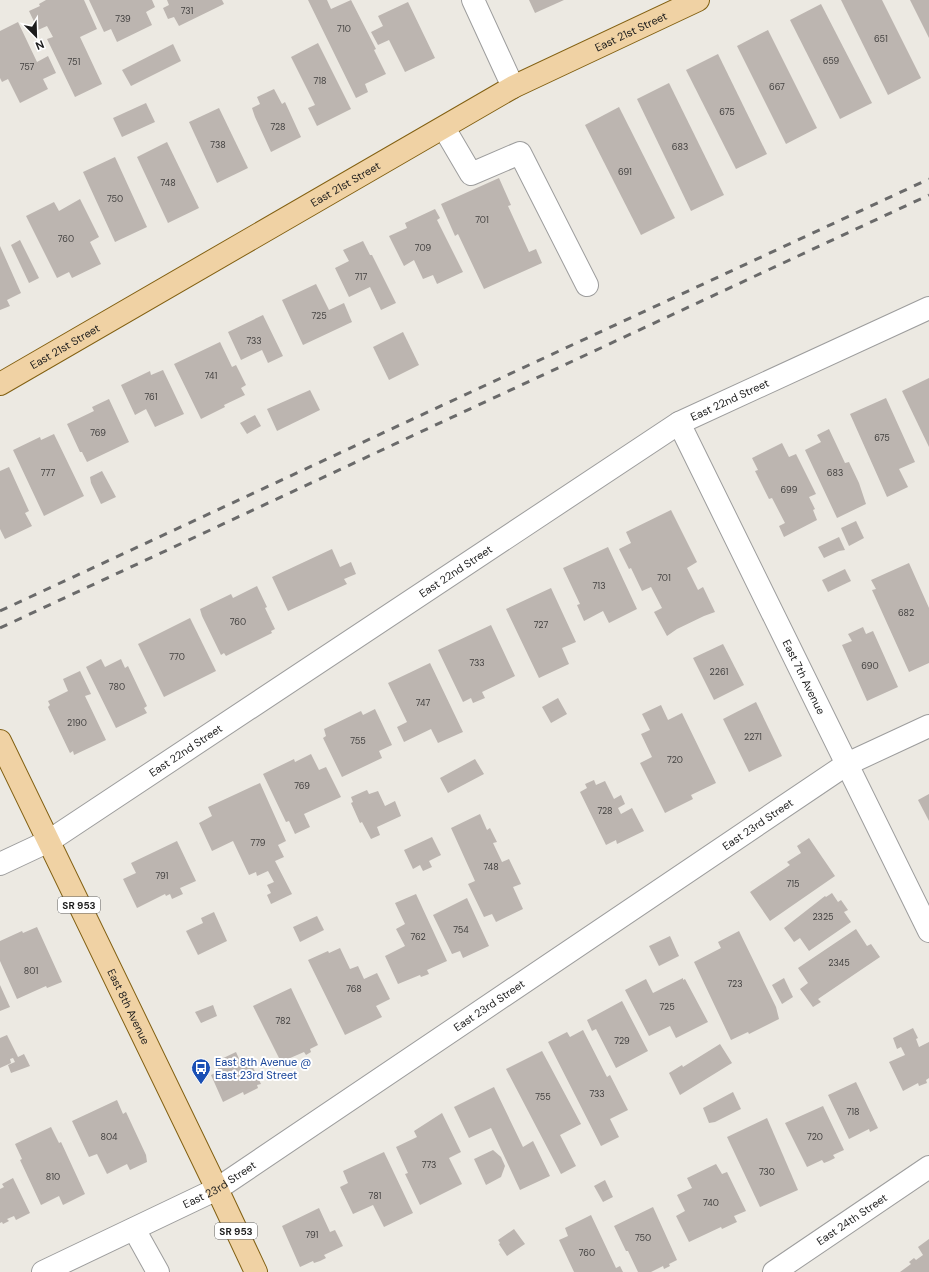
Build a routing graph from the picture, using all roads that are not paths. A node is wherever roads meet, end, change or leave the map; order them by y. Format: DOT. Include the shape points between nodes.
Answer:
graph roads {
  1 [pos="473,0"];
  2 [pos="698,0"];
  3 [pos="513,87"];
  4 [pos="444,128"];
  5 [pos="587,285"];
  6 [pos="929,308"];
  7 [pos="0,384"];
  8 [pos="679,423"];
  9 [pos="929,726"];
  10 [pos="0,741"];
  11 [pos="847,764"];
  12 [pos="49,841"];
  13 [pos="0,864"];
  14 [pos="929,931"];
  15 [pos="929,1167"];
  16 [pos="217,1189"];
  17 [pos="134,1229"];
  18 [pos="43,1272"];
  19 [pos="158,1272"];
  20 [pos="256,1272"];
  21 [pos="774,1272"];
  1 -- 3 [label="street"];
  2 -- 3 [label="main road, East 21st Street"];
  3 -- 4 [label="main road, East 21st Street"];
  4 -- 5 [label="street" via="471,174 520,153"];
  4 -- 7 [label="main road, East 21st Street"];
  6 -- 8 [label="street, East 22nd Street"];
  8 -- 11 [label="street, East 7th Avenue"];
  8 -- 12 [label="street, East 22nd Street"];
  9 -- 11 [label="street, East 23rd Street"];
  10 -- 12 [label="main road, East 8th Avenue / SR 953"];
  11 -- 14 [label="street, East 7th Avenue"];
  11 -- 16 [label="street, East 23rd Street"];
  12 -- 13 [label="street, East 22nd Street"];
  12 -- 16 [label="main road, East 8th Avenue / SR 953"];
  15 -- 21 [label="street, East 24th Street"];
  16 -- 17 [label="street, East 23rd Street"];
  16 -- 20 [label="main road, East 8th Avenue / SR 953"];
  17 -- 18 [label="street, East 23rd Street"];
  17 -- 19 [label="street"];
}
